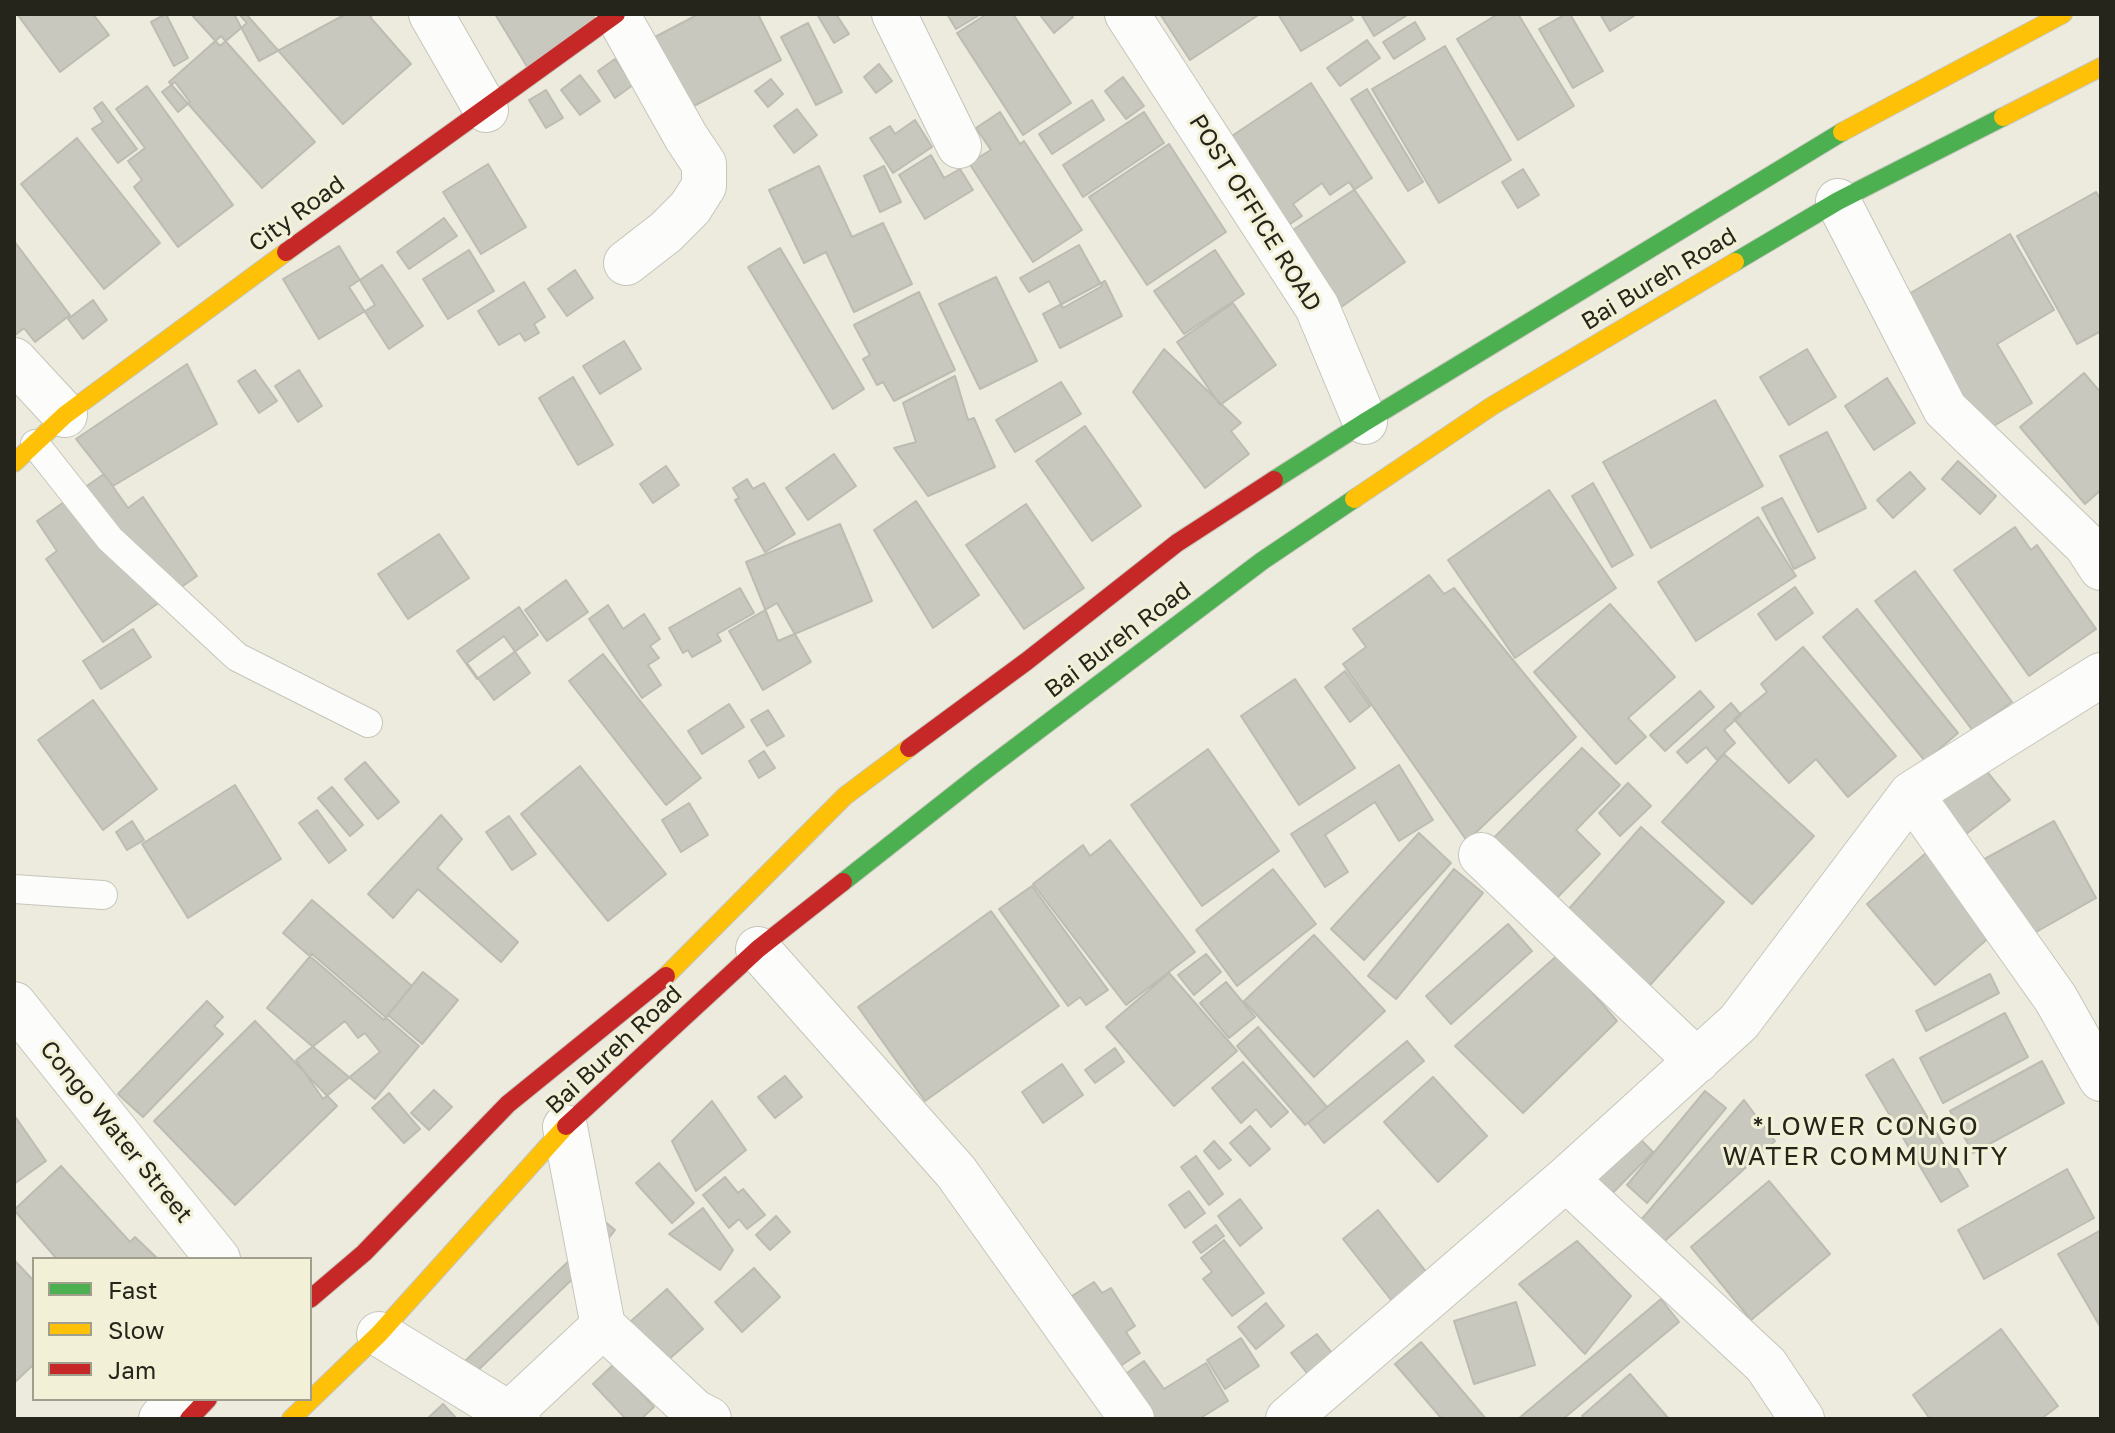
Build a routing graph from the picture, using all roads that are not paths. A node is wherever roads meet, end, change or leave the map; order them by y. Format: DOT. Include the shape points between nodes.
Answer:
graph roads {
  1 [pos="431,14"];
  2 [pos="617,14"];
  3 [pos="894,14"];
  4 [pos="1127,14"];
  5 [pos="2063,14"];
  6 [pos="2101,67"];
  7 [pos="486,110"];
  8 [pos="959,146"];
  9 [pos="1838,201"];
  10 [pos="626,263"];
  11 [pos="14,360"];
  12 [pos="1365,422"];
  13 [pos="50,430"];
  14 [pos="14,463"];
  15 [pos="2101,568"];
  16 [pos="2101,675"];
  17 [pos="368,723"];
  18 [pos="1911,794"];
  19 [pos="1481,855"];
  20 [pos="14,889"];
  21 [pos="103,895"];
  22 [pos="758,949"];
  23 [pos="14,1004"];
  24 [pos="1697,1061"];
  25 [pos="2101,1079"];
  26 [pos="565,1127"];
  27 [pos="1566,1179"];
  28 [pos="216,1257"];
  29 [pos="312,1297"];
  30 [pos="603,1326"];
  31 [pos="379,1334"];
  32 [pos="312,1399"];
  33 [pos="175,1401"];
  34 [pos="206,1401"];
  35 [pos="310,1401"];
  36 [pos="514,1416"];
  37 [pos="161,1419"];
  38 [pos="189,1419"];
  39 [pos="291,1419"];
  40 [pos="709,1419"];
  41 [pos="1132,1419"];
  42 [pos="1288,1419"];
  43 [pos="1802,1419"];
  1 -- 7 [label="street"];
  2 -- 7 [label="main road, City Road"];
  2 -- 10 [label="street" via="704,164 704,186 690,208"];
  3 -- 8 [label="street"];
  4 -- 12 [label="street, POST OFFICE ROAD" via="1317,307"];
  5 -- 12 [label="main road, Bai Bureh Road" via="1828,139"];
  6 -- 9 [label="main road, Bai Bureh Road"];
  7 -- 13 [label="main road, City Road"];
  9 -- 15 [label="street" via="1945,409 2086,545"];
  9 -- 22 [label="main road, Bai Bureh Road" via="1492,406 1262,561"];
  11 -- 13 [label="street"];
  12 -- 29 [label="main road, Bai Bureh Road" via="1177,543 845,796 667,975 508,1104 364,1253"];
  13 -- 14 [label="main road, City Road"];
  13 -- 17 [label="lane" via="110,539 237,657"];
  16 -- 18 [label="street"];
  18 -- 24 [label="street" via="1739,1022"];
  18 -- 25 [label="street" via="2056,999"];
  19 -- 24 [label="street"];
  20 -- 21 [label="lane"];
  22 -- 26 [label="main road, Bai Bureh Road"];
  22 -- 41 [label="street" via="956,1172"];
  23 -- 28 [label="street, Congo Water Street"];
  24 -- 27 [label="street"];
  26 -- 30 [label="street"];
  26 -- 31 [label="main road, Bai Bureh Road"];
  27 -- 42 [label="street"];
  27 -- 43 [label="street" via="1766,1365"];
  30 -- 36 [label="street"];
  30 -- 40 [label="street"];
  31 -- 32 [label="main road, Bai Bureh Road"];
  31 -- 36 [label="street"];
  33 -- 37 [label="street"];
  34 -- 38 [label="main road"];
  35 -- 39 [label="main road, Bai Bureh Road"];
}
